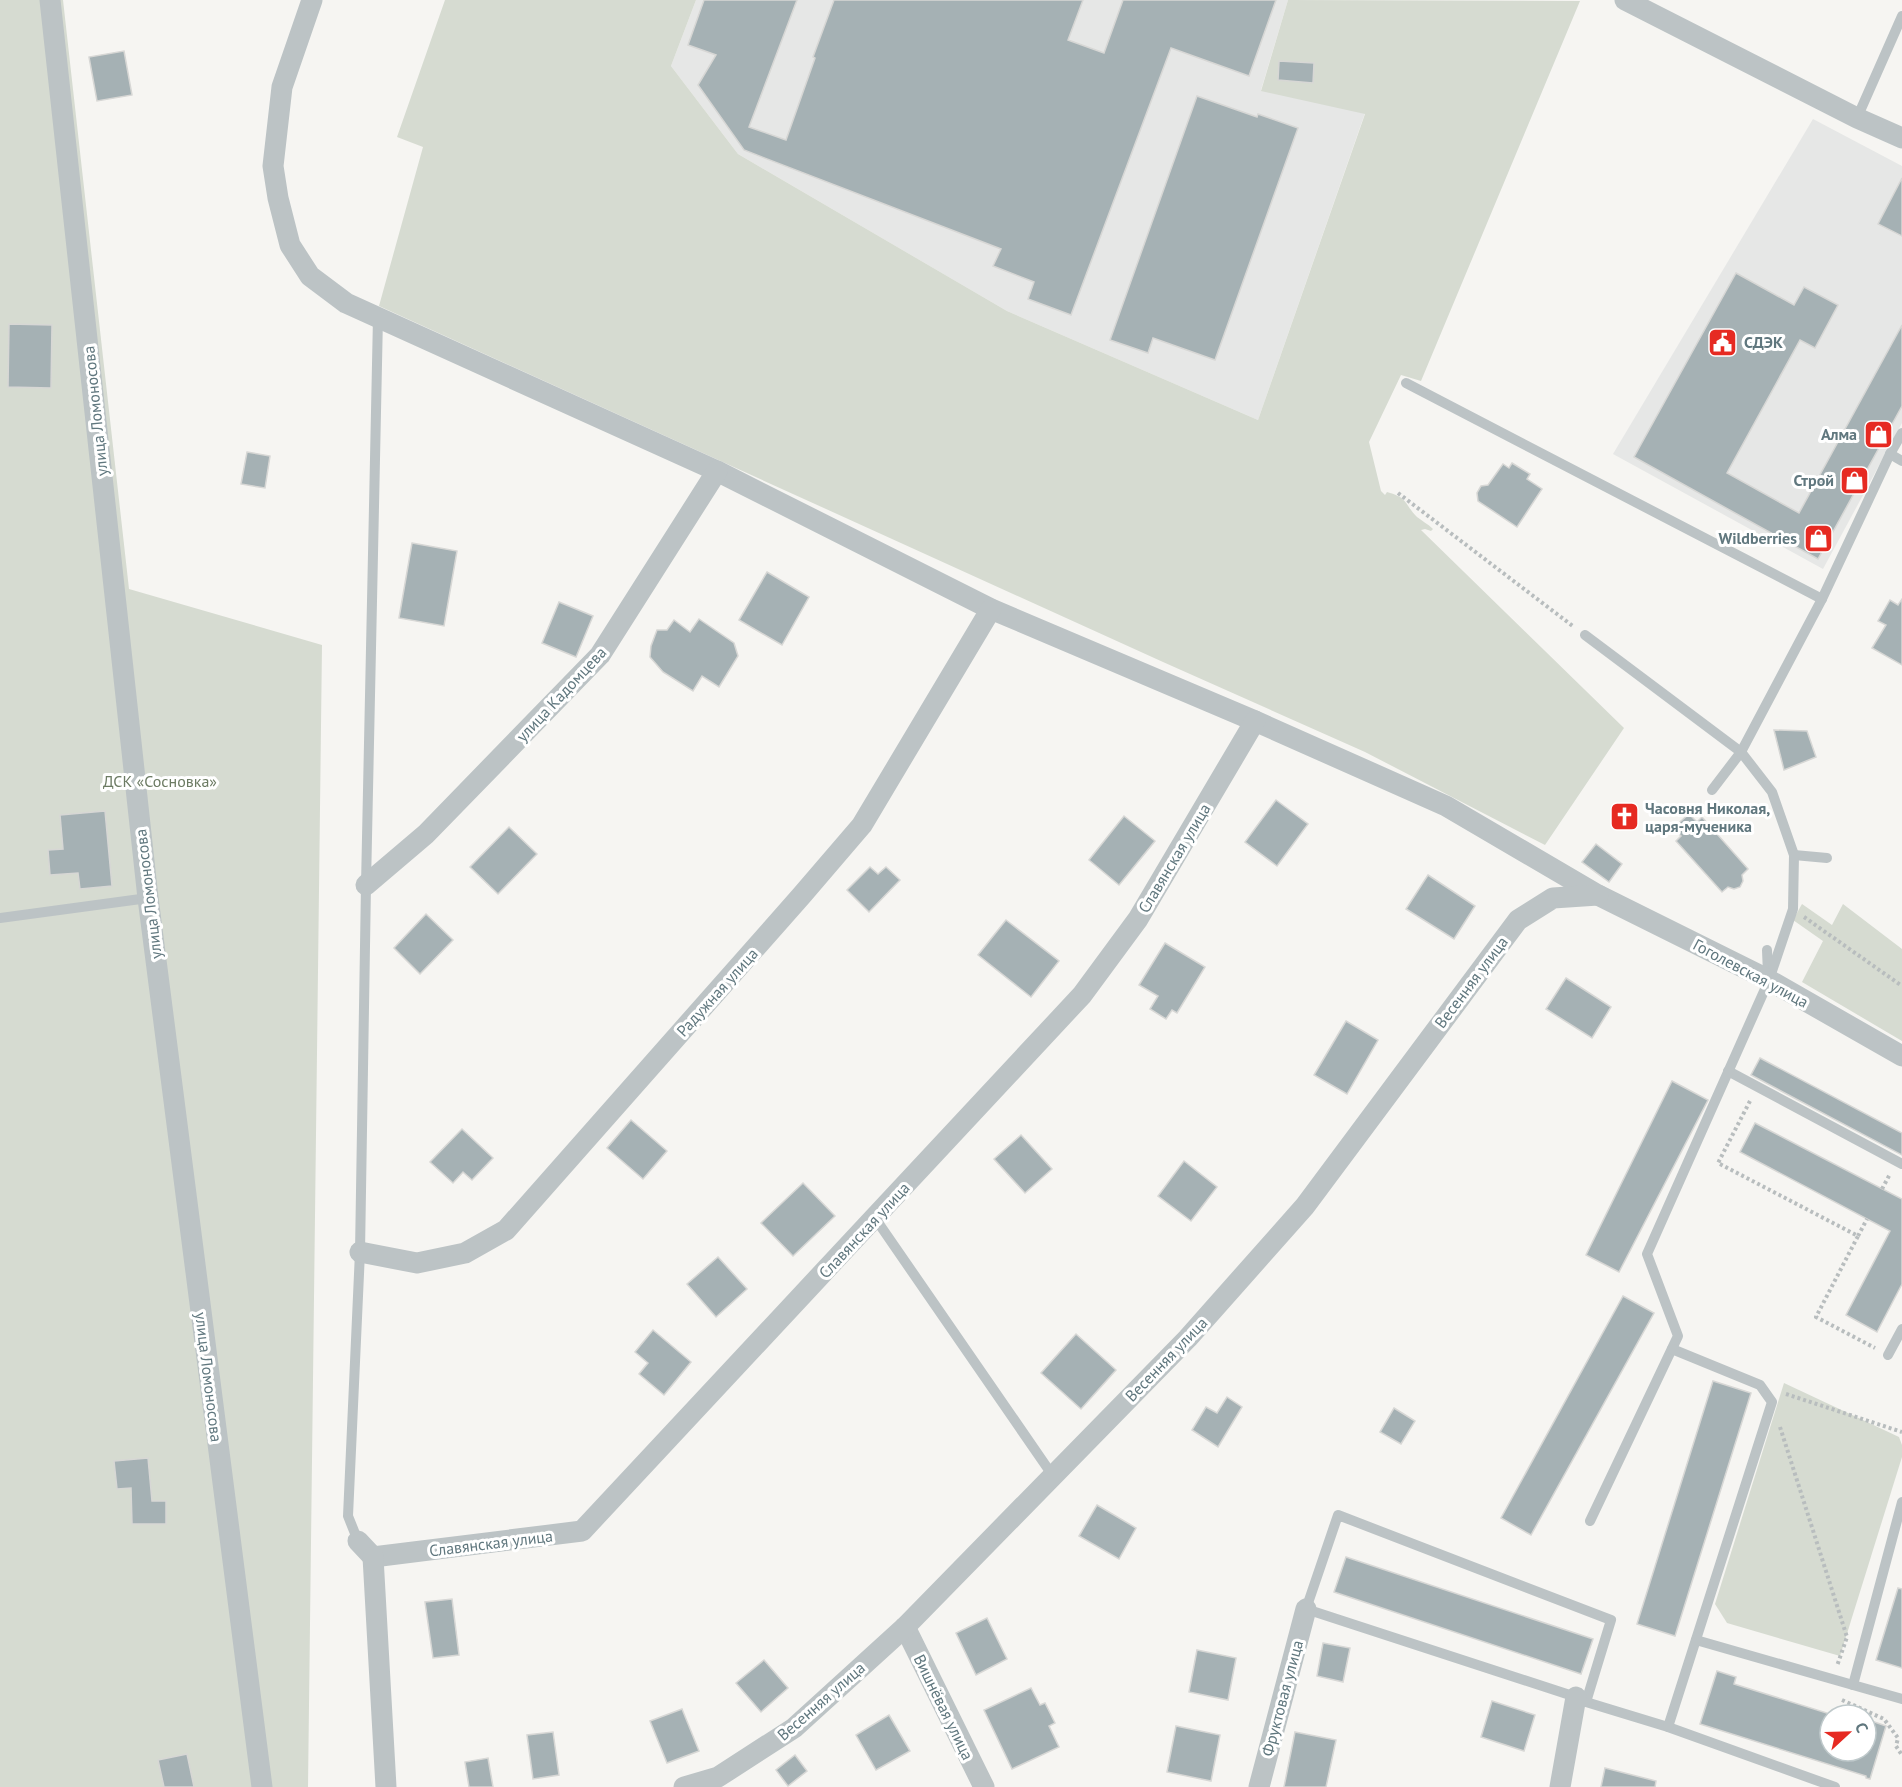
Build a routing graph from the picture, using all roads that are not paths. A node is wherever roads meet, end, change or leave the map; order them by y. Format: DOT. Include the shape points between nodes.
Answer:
graph roads {
  1 [pos="50,0"];
  2 [pos="312,0"];
  3 [pos="1625,0"];
  4 [pos="1902,15"];
  5 [pos="1857,118"];
  6 [pos="1902,138"];
  7 [pos="378,316"];
  8 [pos="1406,382"];
  9 [pos="1902,433"];
  10 [pos="1890,453"];
  11 [pos="1902,461"];
  12 [pos="717,471"];
  13 [pos="1822,599"];
  14 [pos="991,609"];
  15 [pos="1585,635"];
  16 [pos="1255,720"];
  17 [pos="1741,753"];
  18 [pos="1712,790"];
  19 [pos="1794,855"];
  20 [pos="1827,858"];
  21 [pos="366,885"];
  22 [pos="1598,896"];
  23 [pos="148,898"];
  24 [pos="0,918"];
  25 [pos="1767,950"];
  26 [pos="1769,980"];
  27 [pos="1902,1056"];
  28 [pos="1728,1071"];
  29 [pos="1902,1164"];
  30 [pos="874,1218"];
  31 [pos="360,1252"];
  32 [pos="1902,1329"];
  33 [pos="1672,1349"];
  34 [pos="1888,1355"];
  35 [pos="1053,1476"];
  36 [pos="1902,1502"];
  37 [pos="1590,1521"];
  38 [pos="358,1541"];
  39 [pos="373,1557"];
  40 [pos="1306,1609"];
  41 [pos="904,1627"];
  42 [pos="1696,1640"];
  43 [pos="1853,1684"];
  44 [pos="1902,1699"];
  45 [pos="1581,1700"];
  46 [pos="1668,1727"];
  47 [pos="262,1787"];
  48 [pos="386,1787"];
  49 [pos="684,1787"];
  50 [pos="984,1787"];
  51 [pos="1259,1787"];
  52 [pos="1560,1787"];
  53 [pos="1835,1787"];
  1 -- 23 [label="street, улица Ломоносова"];
  2 -- 7 [label="street, Гоголевская улица" via="282,87 273,166 278,198 290,245 310,276 346,303"];
  3 -- 5 [label="street"];
  4 -- 5 [label="lane"];
  5 -- 6 [label="street"];
  7 -- 12 [label="street, Гоголевская улица"];
  7 -- 21 [label="lane"];
  8 -- 13 [label="lane"];
  9 -- 10 [label="lane"];
  10 -- 11 [label="lane"];
  10 -- 13 [label="lane"];
  12 -- 14 [label="street, Гоголевская улица"];
  12 -- 21 [label="street, улица Кадомцева" via="600,656 426,834"];
  13 -- 17 [label="lane"];
  14 -- 16 [label="street, Гоголевская улица"];
  14 -- 31 [label="street, Радужная улица" via="862,825 506,1230 465,1253 417,1263"];
  15 -- 17 [label="lane"];
  16 -- 22 [label="street, Гоголевская улица" via="1446,806 1564,867"];
  16 -- 30 [label="street, Славянская улица" via="1138,919 1082,995"];
  17 -- 18 [label="lane"];
  17 -- 19 [label="lane" via="1772,792"];
  19 -- 20 [label="lane"];
  19 -- 26 [label="lane" via="1793,909"];
  21 -- 31 [label="lane"];
  22 -- 26 [label="street, Гоголевская улица"];
  22 -- 35 [label="street, Весенняя улица" via="1553,898 1518,920 1305,1206 1188,1338"];
  23 -- 24 [label="lane"];
  23 -- 47 [label="street, улица Ломоносова"];
  25 -- 26 [label="lane"];
  26 -- 27 [label="street, Гоголевская улица"];
  26 -- 28 [label="lane"];
  28 -- 29 [label="lane"];
  28 -- 33 [label="lane" via="1647,1254 1678,1336"];
  30 -- 35 [label="lane"];
  30 -- 39 [label="street, Славянская улица" via="582,1531"];
  31 -- 38 [label="lane" via="348,1516"];
  32 -- 34 [label="lane"];
  33 -- 37 [label="lane"];
  33 -- 42 [label="lane" via="1760,1385 1772,1402"];
  35 -- 41 [label="street, Весенняя улица"];
  36 -- 43 [label="lane"];
  38 -- 39 [label="street"];
  39 -- 48 [label="street"];
  40 -- 45 [label="lane"];
  40 -- 45 [label="lane" via="1338,1515 1611,1620"];
  40 -- 51 [label="street, Фруктовая улица"];
  41 -- 49 [label="street, Весенняя улица" via="794,1728 718,1777"];
  41 -- 50 [label="street, Вишнёвая улица"];
  42 -- 43 [label="lane"];
  42 -- 46 [label="lane"];
  43 -- 44 [label="lane"];
  45 -- 46 [label="lane"];
  45 -- 52 [label="street"];
  46 -- 53 [label="lane"];
}
